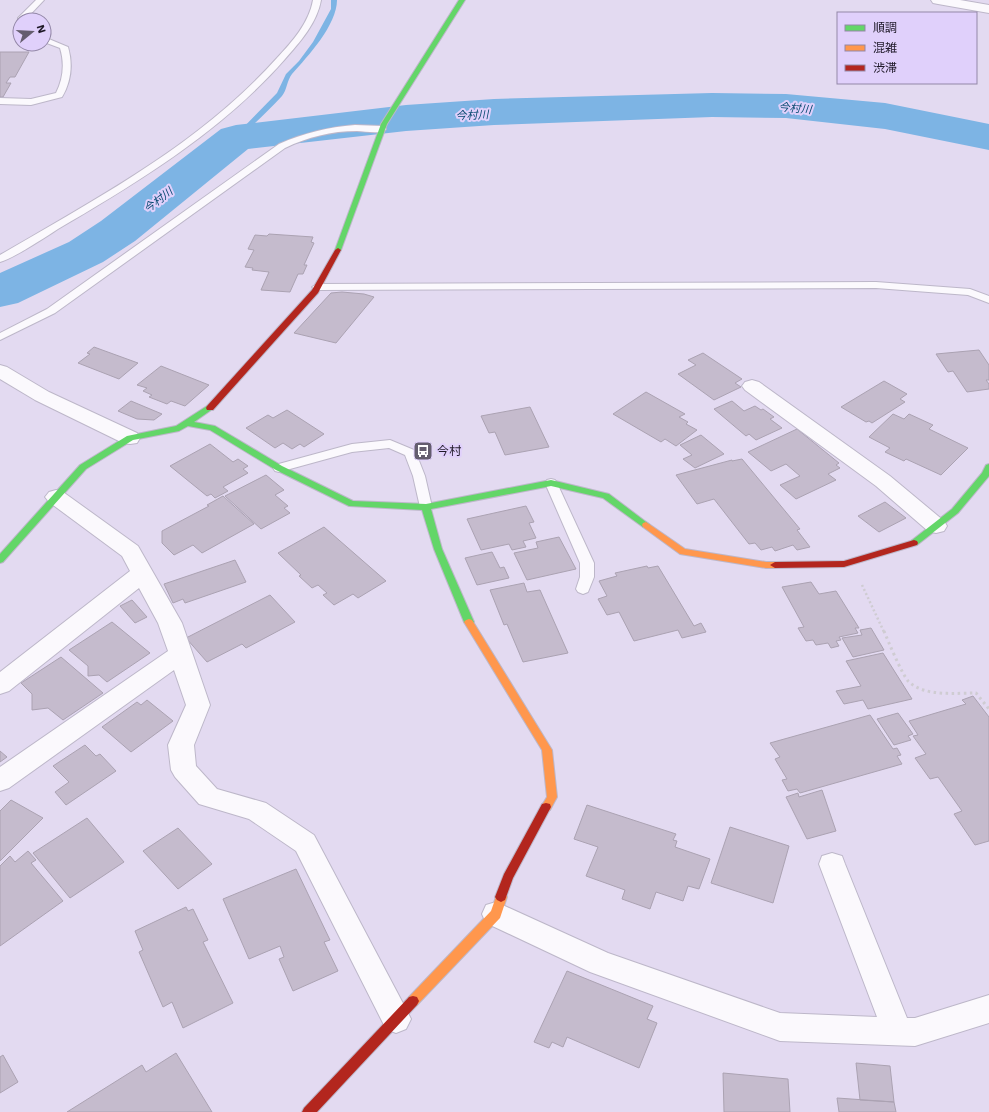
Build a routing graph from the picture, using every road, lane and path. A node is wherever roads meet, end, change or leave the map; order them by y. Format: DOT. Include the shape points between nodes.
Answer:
graph roads {
  1 [pos="40,0"];
  2 [pos="317,0"];
  3 [pos="462,0"];
  4 [pos="472,0"];
  5 [pos="938,0"];
  6 [pos="989,8"];
  7 [pos="28,12"];
  8 [pos="52,42"];
  9 [pos="0,101"];
  10 [pos="383,126"];
  11 [pos="0,259"];
  12 [pos="318,287"];
  13 [pos="989,300"];
  14 [pos="0,337"];
  15 [pos="0,371"];
  16 [pos="752,386"];
  17 [pos="187,423"];
  18 [pos="130,438"];
  19 [pos="989,467"];
  20 [pos="279,468"];
  21 [pos="551,483"];
  22 [pos="56,497"];
  23 [pos="426,507"];
  24 [pos="936,526"];
  25 [pos="0,560"];
  26 [pos="850,562"];
  27 [pos="142,574"];
  28 [pos="583,589"];
  29 [pos="180,654"];
  30 [pos="0,685"];
  31 [pos="989,709"];
  32 [pos="0,781"];
  33 [pos="832,864"];
  34 [pos="496,914"];
  35 [pos="989,1009"];
  36 [pos="396,1019"];
  37 [pos="897,1031"];
  38 [pos="308,1112"];
  1 -- 7 [label="lane"];
  2 -- 11 [label="lane" via="306,28 287,52 260,82 225,114 146,172"];
  3 -- 4 [label="street"];
  3 -- 10 [label="street"];
  5 -- 6 [label="street"];
  8 -- 9 [label="lane" via="64,47 68,57 64,85 59,95 31,102"];
  10 -- 12 [label="street" via="336,255"];
  10 -- 14 [label="lane" via="323,131 300,137 282,146 51,311"];
  12 -- 13 [label="lane" via="876,285 970,292"];
  12 -- 17 [label="street" via="209,410"];
  15 -- 18 [label="street" via="42,396"];
  16 -- 24 [label="street" via="883,481"];
  17 -- 18 [label="street" via="179,428"];
  17 -- 20 [label="street" via="212,428"];
  18 -- 22 [label="street" via="83,466"];
  19 -- 24 [label="street" via="955,511"];
  20 -- 23 [label="street" via="352,504"];
  20 -- 23 [label="lane" via="352,448 390,444 410,454 419,476"];
  21 -- 23 [label="street"];
  21 -- 26 [label="street" via="606,496 683,552 766,565"];
  21 -- 28 [label="lane" via="587,563"];
  22 -- 25 [label="street"];
  22 -- 27 [label="street" via="130,551"];
  23 -- 34 [label="street" via="438,549 468,618 547,750 552,797 508,877"];
  24 -- 26 [label="street" via="914,543"];
  26 -- 31 [label="path" via="907,680 931,693 976,693"];
  27 -- 29 [label="street" via="170,623"];
  27 -- 30 [label="street"];
  29 -- 32 [label="street"];
  29 -- 36 [label="street" via="198,705 181,746 184,770 208,797 257,811 305,843"];
  33 -- 37 [label="street"];
  34 -- 36 [label="street"];
  34 -- 37 [label="street" via="600,963 780,1027"];
  35 -- 37 [label="street" via="915,1032"];
  36 -- 38 [label="street"];
}
